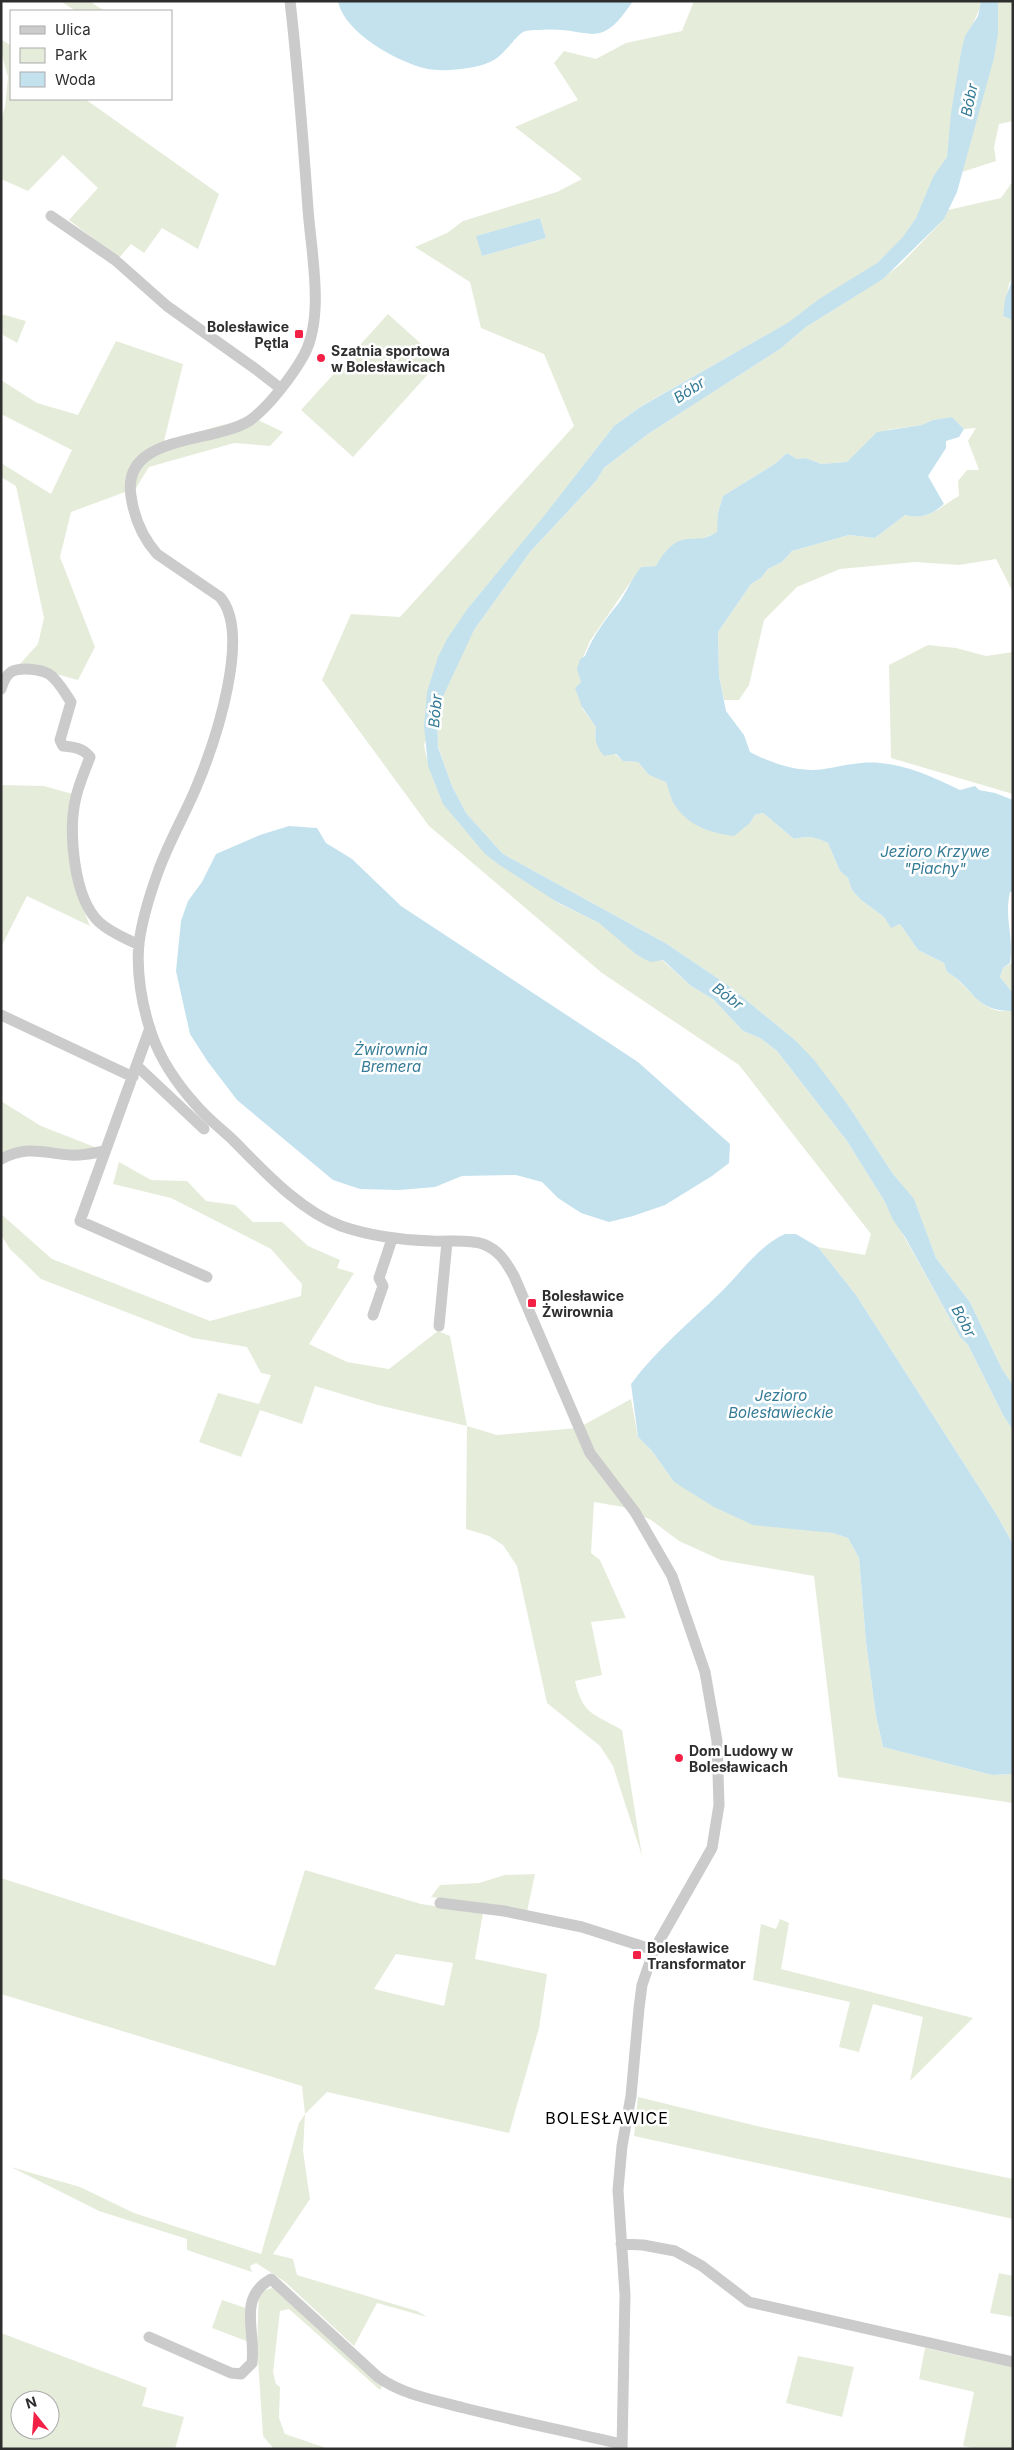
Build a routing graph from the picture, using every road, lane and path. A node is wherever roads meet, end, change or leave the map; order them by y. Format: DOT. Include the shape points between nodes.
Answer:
graph roads {
  1 [pos="290,1"];
  2 [pos="51,216"];
  3 [pos="280,388"];
  4 [pos="1,689"];
  5 [pos="139,945"];
  6 [pos="1,1015"];
  7 [pos="150,1028"];
  8 [pos="137,1066"];
  9 [pos="133,1077"];
  10 [pos="204,1129"];
  11 [pos="105,1151"];
  12 [pos="1,1159"];
  13 [pos="392,1239"];
  14 [pos="447,1242"];
  15 [pos="207,1277"];
  16 [pos="373,1315"];
  17 [pos="439,1326"];
  18 [pos="440,1903"];
  19 [pos="654,1950"];
  20 [pos="621,2244"];
  21 [pos="149,2337"];
  22 [pos="1013,2362"];
  23 [pos="622,2447"];
  1 -- 3 [label="street" via="301,98 315,314 314,331 305,354"];
  2 -- 3 [label="street" via="115,260 168,306"];
  3 -- 5 [label="street" via="250,420 161,448 140,460 132,470 133,508 151,547 226,603 232,618 233,641 228,682 214,740 199,782 157,874"];
  4 -- 5 [label="street" via="11,672 22,669 36,671 49,674 70,702 60,740 63,746 80,749 90,757 73,811 73,852 80,884 85,900 98,921 115,934"];
  5 -- 7 [label="street" via="144,1007"];
  6 -- 9 [label="street"];
  7 -- 8 [label="street"];
  7 -- 13 [label="street" via="164,1061 195,1104 290,1193 313,1211 338,1224"];
  8 -- 9 [label="street"];
  8 -- 10 [label="street"];
  9 -- 11 [label="street"];
  11 -- 12 [label="street" via="71,1155 30,1149"];
  11 -- 15 [label="street" via="80,1221"];
  13 -- 14 [label="street"];
  13 -- 16 [label="street" via="379,1278 383,1286"];
  14 -- 17 [label="street"];
  14 -- 19 [label="street" via="481,1243 501,1254 508,1265 590,1453 635,1512 672,1576 705,1672 718,1741 717,1824 712,1848"];
  18 -- 19 [label="street" via="504,1911 582,1927"];
  19 -- 20 [label="street" via="642,1985 631,2096 619,2168"];
  20 -- 22 [label="street" via="675,2251 702,2266 749,2302"];
  20 -- 23 [label="street" via="625,2329"];
  21 -- 23 [label="street" via="231,2373 241,2374 252,2363 251,2301 256,2289 271,2279 391,2386 486,2414"];
}
